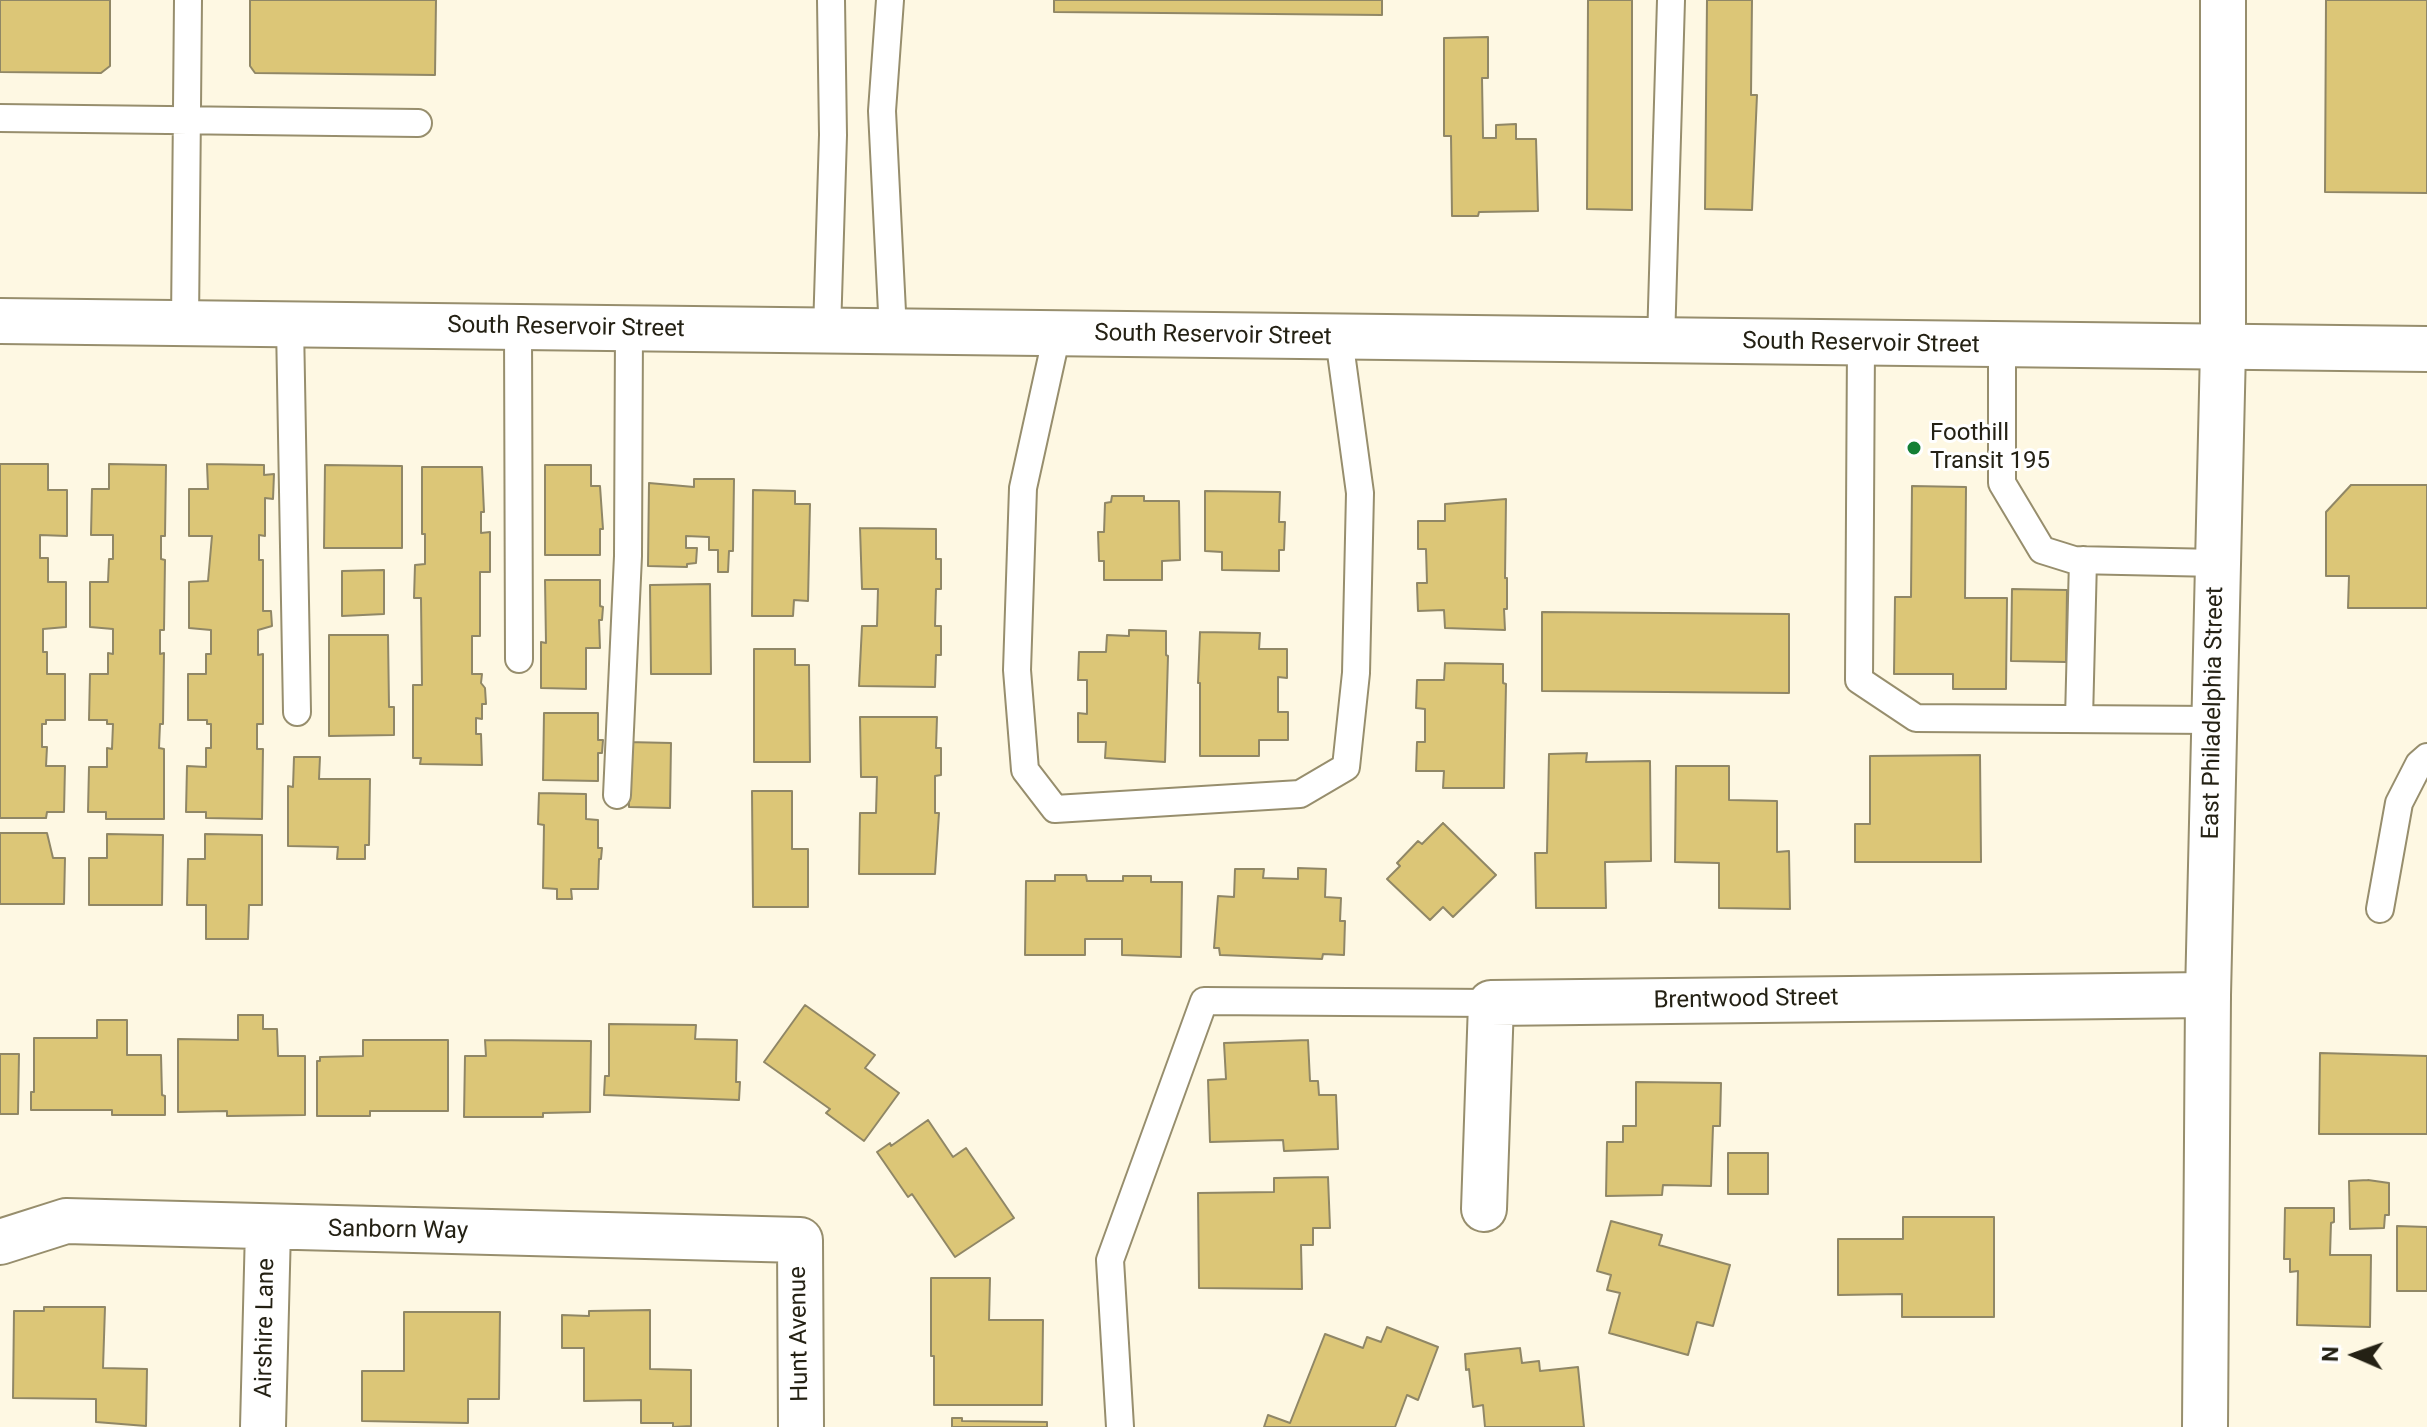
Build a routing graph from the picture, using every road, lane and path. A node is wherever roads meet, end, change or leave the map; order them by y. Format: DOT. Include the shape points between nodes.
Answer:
graph roads {
  1 [pos="188,0"];
  2 [pos="831,0"];
  3 [pos="890,0"];
  4 [pos="1671,0"];
  5 [pos="2223,0"];
  6 [pos="0,118"];
  7 [pos="187,121"];
  8 [pos="418,123"];
  9 [pos="0,321"];
  10 [pos="185,323"];
  11 [pos="290,325"];
  12 [pos="518,328"];
  13 [pos="629,329"];
  14 [pos="827,331"];
  15 [pos="893,332"];
  16 [pos="1057,334"];
  17 [pos="1339,338"];
  18 [pos="1661,342"];
  19 [pos="1861,344"];
  20 [pos="2002,346"];
  21 [pos="2223,349"];
  22 [pos="2427,349"];
  23 [pos="2083,560"];
  24 [pos="2218,563"];
  25 [pos="519,659"];
  26 [pos="297,712"];
  27 [pos="2079,719"];
  28 [pos="2214,720"];
  29 [pos="2427,757"];
  30 [pos="617,795"];
  31 [pos="2380,909"];
  32 [pos="2208,995"];
  33 [pos="1491,1003"];
  34 [pos="1484,1209"];
  35 [pos="268,1229"];
  36 [pos="800,1240"];
  37 [pos="0,1242"];
  38 [pos="263,1427"];
  39 [pos="801,1427"];
  40 [pos="1120,1427"];
  41 [pos="2205,1427"];
  1 -- 7 [label="lane"];
  2 -- 14 [label="lane"];
  3 -- 15 [label="lane" via="882,111"];
  4 -- 18 [label="lane"];
  5 -- 21 [label="street, East Philadelphia Street"];
  6 -- 7 [label="lane"];
  7 -- 8 [label="lane"];
  7 -- 10 [label="lane"];
  9 -- 10 [label="street, South Reservoir Street"];
  10 -- 11 [label="street, South Reservoir Street"];
  11 -- 12 [label="street, South Reservoir Street"];
  11 -- 26 [label="lane"];
  12 -- 13 [label="street, South Reservoir Street"];
  12 -- 25 [label="lane"];
  13 -- 14 [label="street, South Reservoir Street"];
  13 -- 30 [label="lane" via="628,556"];
  14 -- 15 [label="street, South Reservoir Street"];
  15 -- 16 [label="street, South Reservoir Street"];
  16 -- 17 [label="street, South Reservoir Street"];
  16 -- 17 [label="lane" via="1023,488 1017,670 1025,770 1055,809 1300,794 1346,767 1356,673 1360,493"];
  17 -- 18 [label="street, South Reservoir Street"];
  18 -- 19 [label="street, South Reservoir Street"];
  19 -- 20 [label="street, South Reservoir Street"];
  19 -- 27 [label="lane" via="1859,680 1916,718"];
  20 -- 21 [label="street, South Reservoir Street"];
  20 -- 23 [label="lane" via="2002,483 2042,550"];
  21 -- 22 [label="street, South Reservoir Street"];
  21 -- 24 [label="street, East Philadelphia Street"];
  23 -- 24 [label="lane"];
  23 -- 27 [label="lane"];
  24 -- 28 [label="street, East Philadelphia Street"];
  27 -- 28 [label="lane"];
  28 -- 32 [label="street, East Philadelphia Street"];
  29 -- 31 [label="lane" via="2399,803"];
  32 -- 33 [label="street, Brentwood Street"];
  32 -- 41 [label="street, East Philadelphia Street"];
  33 -- 34 [label="street"];
  33 -- 40 [label="lane" via="1204,1001 1110,1260"];
  35 -- 36 [label="street, Sanborn Way"];
  35 -- 37 [label="street, Sanborn Way" via="66,1221"];
  35 -- 38 [label="street, Airshire Lane"];
  36 -- 39 [label="street, Hunt Avenue"];
}
